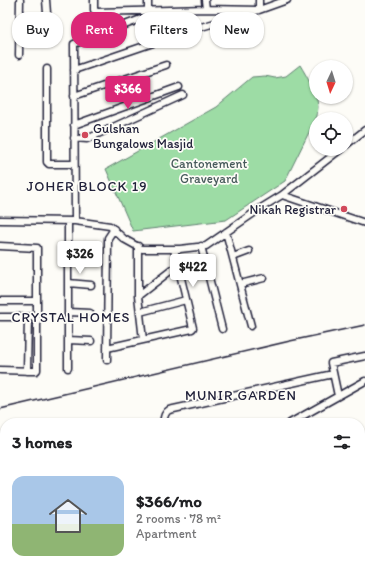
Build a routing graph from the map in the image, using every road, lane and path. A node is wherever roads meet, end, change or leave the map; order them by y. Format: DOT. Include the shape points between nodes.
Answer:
graph roads {
  1 [pos="20,0"];
  2 [pos="46,0"];
  3 [pos="94,0"];
  4 [pos="148,0"];
  5 [pos="205,0"];
  6 [pos="259,0"];
  7 [pos="287,0"];
  8 [pos="206,9"];
  9 [pos="148,10"];
  10 [pos="259,10"];
  11 [pos="47,12"];
  12 [pos="135,21"];
  13 [pos="136,48"];
  14 [pos="19,55"];
  15 [pos="166,65"];
  16 [pos="47,68"];
  17 [pos="74,70"];
  18 [pos="179,87"];
  19 [pos="183,95"];
  20 [pos="74,96"];
  21 [pos="74,125"];
  22 [pos="365,130"];
  23 [pos="74,138"];
  24 [pos="353,139"];
  25 [pos="332,156"];
  26 [pos="74,164"];
  27 [pos="282,195"];
  28 [pos="0,220"];
  29 [pos="71,221"];
  30 [pos="365,223"];
  31 [pos="114,229"];
  32 [pos="226,232"];
  33 [pos="0,246"];
  34 [pos="138,246"];
  35 [pos="201,246"];
  36 [pos="174,249"];
  37 [pos="249,251"];
  38 [pos="68,255"];
  39 [pos="92,256"];
  40 [pos="233,257"];
  41 [pos="178,265"];
  42 [pos="264,278"];
  43 [pos="68,283"];
  44 [pos="240,284"];
  45 [pos="91,285"];
  46 [pos="138,296"];
  47 [pos="186,300"];
  48 [pos="0,301"];
  49 [pos="37,302"];
  50 [pos="68,312"];
  51 [pos="140,312"];
  52 [pos="90,313"];
  53 [pos="0,317"];
  54 [pos="28,317"];
  55 [pos="37,317"];
  56 [pos="251,326"];
  57 [pos="222,330"];
  58 [pos="68,340"];
  59 [pos="91,340"];
  60 [pos="143,340"];
  61 [pos="107,348"];
  62 [pos="365,356"];
  63 [pos="107,360"];
  64 [pos="68,368"];
  65 [pos="0,370"];
  66 [pos="28,371"];
  67 [pos="333,374"];
  68 [pos="365,381"];
  69 [pos="338,396"];
  70 [pos="164,418"];
  71 [pos="299,418"];
  1 -- 14 [label="street"];
  2 -- 11 [label="street"];
  3 -- 9 [label="street" via="93,8 97,12"];
  4 -- 9 [label="street"];
  5 -- 8 [label="street"];
  6 -- 10 [label="street"];
  7 -- 10 [label="street"];
  8 -- 9 [label="street"];
  8 -- 10 [label="street"];
  9 -- 10 [label="street" via="162,36 168,37"];
  12 -- 17 [label="street" via="74,44"];
  13 -- 17 [label="street"];
  15 -- 20 [label="street"];
  16 -- 26 [label="street" via="47,162"];
  17 -- 20 [label="street"];
  18 -- 21 [label="street"];
  19 -- 23 [label="street" via="87,139"];
  20 -- 21 [label="street"];
  21 -- 23 [label="street"];
  22 -- 24 [label="street"];
  23 -- 26 [label="street"];
  25 -- 27 [label="street"];
  26 -- 29 [label="street"];
  27 -- 30 [label="street"];
  27 -- 32 [label="street"];
  28 -- 29 [label="street"];
  29 -- 31 [label="street" via="110,226"];
  29 -- 38 [label="street"];
  31 -- 34 [label="street" via="124,239"];
  31 -- 61 [label="street" via="108,238"];
  32 -- 35 [label="street" via="206,246"];
  32 -- 40 [label="street"];
  33 -- 49 [label="street" via="37,248"];
  34 -- 36 [label="street" via="142,249"];
  34 -- 46 [label="street"];
  35 -- 36 [label="street"];
  35 -- 57 [label="street"];
  36 -- 41 [label="street"];
  37 -- 40 [label="street"];
  38 -- 39 [label="street"];
  38 -- 43 [label="street"];
  40 -- 44 [label="street"];
  41 -- 46 [label="street"];
  41 -- 47 [label="street"];
  42 -- 44 [label="street"];
  43 -- 45 [label="street"];
  43 -- 50 [label="street"];
  44 -- 56 [label="street"];
  46 -- 51 [label="street"];
  47 -- 51 [label="street"];
  47 -- 60 [label="street" via="192,329"];
  48 -- 49 [label="street"];
  49 -- 55 [label="street"];
  50 -- 52 [label="street"];
  50 -- 58 [label="street"];
  51 -- 60 [label="street"];
  53 -- 54 [label="street"];
  54 -- 55 [label="street"];
  54 -- 66 [label="street"];
  55 -- 66 [label="street" via="37,370"];
  58 -- 59 [label="street"];
  58 -- 64 [label="street"];
  60 -- 61 [label="street"];
  61 -- 63 [label="street"];
  62 -- 67 [label="street" via="332,362"];
  65 -- 66 [label="street"];
  67 -- 69 [label="street"];
  67 -- 70 [label="street" via="168,410"];
  68 -- 69 [label="street"];
  69 -- 71 [label="street"];
}
